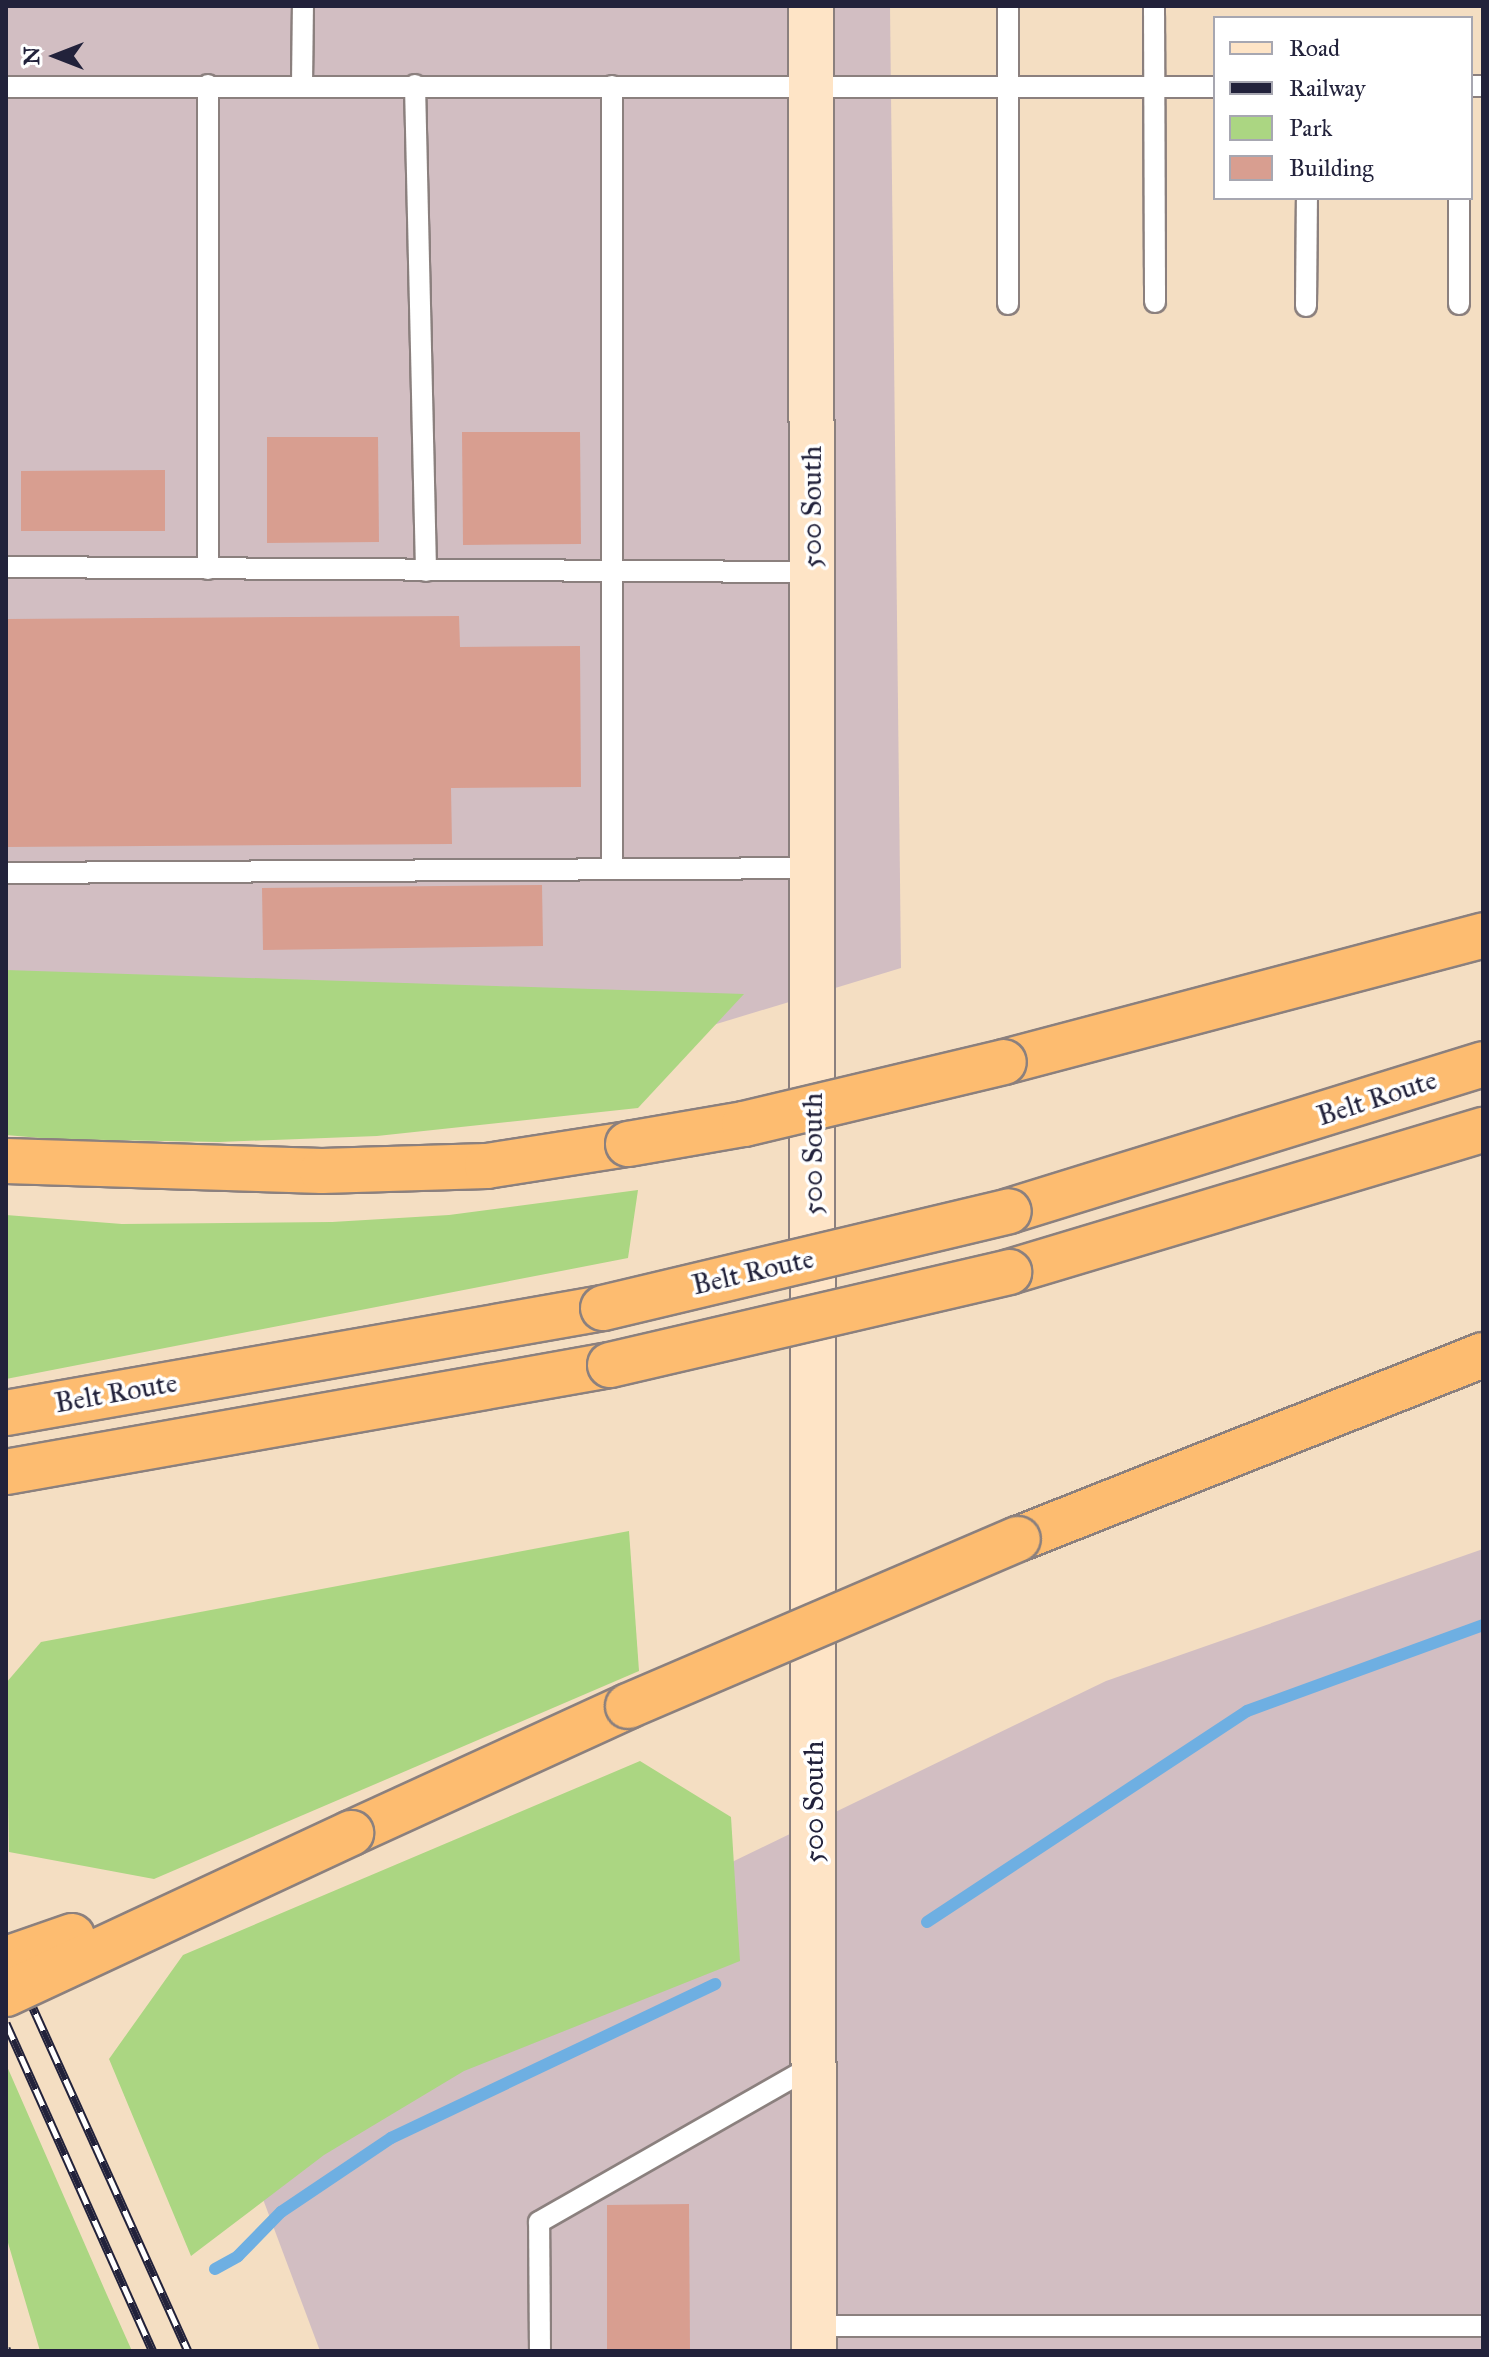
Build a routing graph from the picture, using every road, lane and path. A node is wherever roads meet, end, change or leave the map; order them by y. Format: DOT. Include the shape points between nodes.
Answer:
graph roads {
  1 [pos="303,6"];
  2 [pos="811,6"];
  3 [pos="1008,6"];
  4 [pos="1154,6"];
  5 [pos="302,84"];
  6 [pos="208,85"];
  7 [pos="415,85"];
  8 [pos="612,86"];
  9 [pos="6,87"];
  10 [pos="1213,87"];
  11 [pos="1154,88"];
  12 [pos="1008,89"];
  13 [pos="811,90"];
  14 [pos="1307,200"];
  15 [pos="1459,200"];
  16 [pos="1155,302"];
  17 [pos="1008,304"];
  18 [pos="1459,304"];
  19 [pos="1306,306"];
  20 [pos="6,567"];
  21 [pos="208,569"];
  22 [pos="426,571"];
  23 [pos="614,572"];
  24 [pos="812,572"];
  25 [pos="612,867"];
  26 [pos="813,868"];
  27 [pos="6,873"];
  28 [pos="1483,935"];
  29 [pos="1483,1064"];
  30 [pos="1483,1130"];
  31 [pos="6,1161"];
  32 [pos="1483,1355"];
  33 [pos="6,1413"];
  34 [pos="6,1472"];
  35 [pos="351,1833"];
  36 [pos="6,1959"];
  37 [pos="6,1994"];
  38 [pos="814,2065"];
  39 [pos="1483,2326"];
  40 [pos="814,2338"];
  41 [pos="540,2351"];
  1 -- 5 [label="lane"];
  2 -- 13 [label="street, 500 South"];
  3 -- 12 [label="lane"];
  4 -- 11 [label="lane"];
  5 -- 6 [label="lane"];
  5 -- 7 [label="lane"];
  6 -- 9 [label="lane"];
  6 -- 21 [label="lane"];
  7 -- 8 [label="lane"];
  7 -- 22 [label="lane"];
  8 -- 13 [label="lane"];
  8 -- 23 [label="lane"];
  10 -- 11 [label="lane"];
  11 -- 12 [label="lane"];
  11 -- 16 [label="lane"];
  12 -- 13 [label="lane"];
  12 -- 17 [label="lane"];
  13 -- 24 [label="street, 500 South"];
  14 -- 19 [label="lane"];
  15 -- 18 [label="lane"];
  20 -- 21 [label="lane"];
  21 -- 22 [label="lane"];
  22 -- 23 [label="lane"];
  23 -- 24 [label="lane"];
  23 -- 25 [label="lane"];
  24 -- 26 [label="street, 500 South"];
  25 -- 26 [label="lane"];
  25 -- 27 [label="lane"];
  26 -- 38 [label="street, 500 South"];
  28 -- 31 [label="highway, bridge" via="1004,1062 744,1124 487,1166 322,1171"];
  29 -- 33 [label="highway, Belt Route, bridge" via="1009,1211 603,1308"];
  30 -- 34 [label="highway, bridge" via="1009,1272 610,1365"];
  32 -- 35 [label="highway, bridge" via="1018,1539 628,1706"];
  35 -- 36 [label="highway, bridge"];
  35 -- 37 [label="highway, bridge"];
  38 -- 40 [label="street, 500 South"];
  38 -- 41 [label="lane" via="539,2222"];
  39 -- 40 [label="lane"];
}
